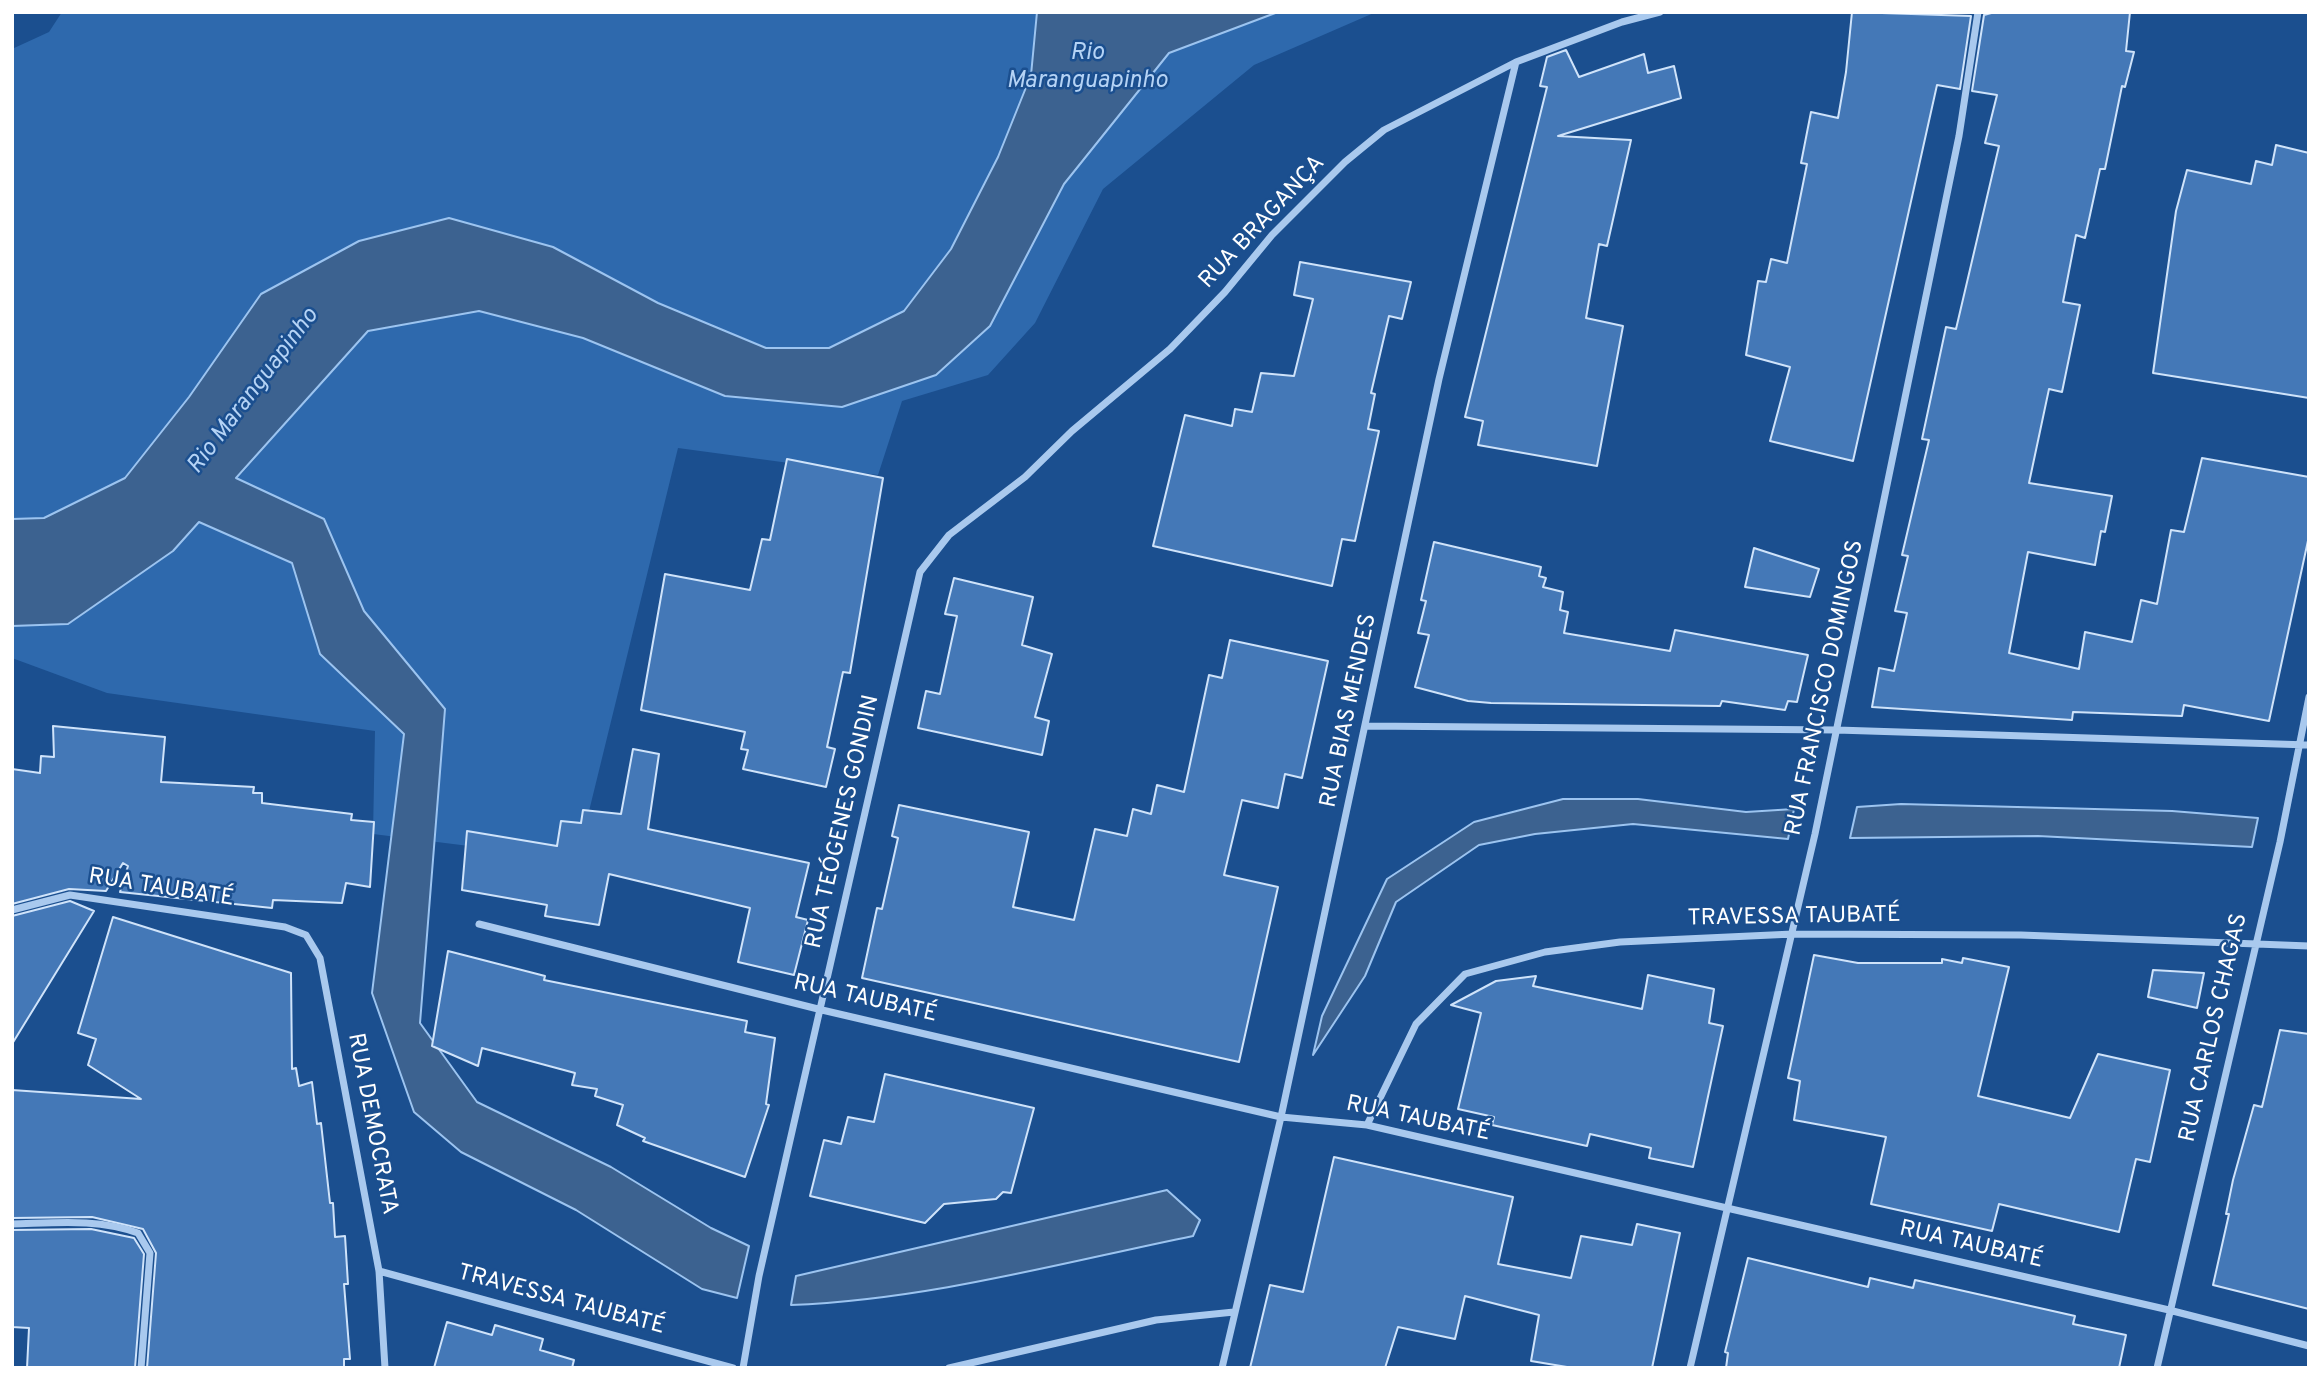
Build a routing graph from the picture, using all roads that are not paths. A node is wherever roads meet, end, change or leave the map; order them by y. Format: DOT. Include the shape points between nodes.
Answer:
graph roads {
  1 [pos="1660,12"];
  2 [pos="1978,12"];
  3 [pos="1516,62"];
  4 [pos="920,572"];
  5 [pos="2309,696"];
  6 [pos="1366,726"];
  7 [pos="1837,730"];
  8 [pos="2298,744"];
  9 [pos="2309,745"];
  10 [pos="12,910"];
  11 [pos="479,924"];
  12 [pos="264,925"];
  13 [pos="1793,934"];
  14 [pos="2254,943"];
  15 [pos="2309,946"];
  16 [pos="822,1010"];
  17 [pos="1281,1117"];
  18 [pos="1367,1125"];
  19 [pos="1725,1210"];
  20 [pos="12,1224"];
  21 [pos="379,1271"];
  22 [pos="2169,1310"];
  23 [pos="1234,1312"];
  24 [pos="2309,1346"];
  25 [pos="141,1368"];
  26 [pos="385,1368"];
  27 [pos="733,1368"];
  28 [pos="743,1368"];
  29 [pos="949,1368"];
  30 [pos="1222,1368"];
  31 [pos="1690,1368"];
  32 [pos="2157,1368"];
  1 -- 3 [label="street, RUA BRAGANÇA"];
  2 -- 7 [label="street, RUA FRANCISCO DOMINGOS" via="1959,136"];
  3 -- 4 [label="street, RUA BRAGANÇA" via="1384,130 1345,162 1272,234 1170,349 1025,477 949,535"];
  3 -- 6 [label="street, RUA BIAS MENDES" via="1440,379"];
  4 -- 16 [label="street, RUA TEÓGENES GONDIN"];
  5 -- 8 [label="street, RUA CARLOS CHAGAS"];
  6 -- 7 [label="street"];
  6 -- 17 [label="street, RUA BIAS MENDES"];
  7 -- 8 [label="street"];
  7 -- 13 [label="street, RUA FRANCISCO DOMINGOS"];
  8 -- 9 [label="street"];
  8 -- 14 [label="street, RUA CARLOS CHAGAS" via="2280,842"];
  10 -- 12 [label="street, RUA TAUBATÉ" via="70,895"];
  11 -- 16 [label="street, RUA TAUBATÉ"];
  12 -- 21 [label="street, RUA DEMOCRATA" via="306,935 320,958"];
  13 -- 14 [label="street, TRAVESSA TAUBATÉ"];
  13 -- 18 [label="street, TRAVESSA TAUBATÉ" via="1620,942 1545,952 1465,974 1416,1024"];
  13 -- 19 [label="street, RUA FRANCISCO DOMINGOS"];
  14 -- 15 [label="street, TRAVESSA TAUBATÉ"];
  14 -- 22 [label="street, RUA CARLOS CHAGAS"];
  16 -- 17 [label="street, RUA TAUBATÉ"];
  16 -- 28 [label="street, RUA TEÓGENES GONDIN" via="759,1276"];
  17 -- 18 [label="street, RUA TAUBATÉ"];
  17 -- 23 [label="street, RUA BIAS MENDES"];
  18 -- 19 [label="street, RUA TAUBATÉ"];
  19 -- 22 [label="street, RUA TAUBATÉ"];
  19 -- 31 [label="street, RUA FRANCISCO DOMINGOS"];
  20 -- 25 [label="street" via="89,1223 138,1233 150,1254"];
  21 -- 26 [label="street, RUA DEMOCRATA"];
  21 -- 27 [label="street, TRAVESSA TAUBATÉ"];
  22 -- 24 [label="street, RUA TAUBATÉ"];
  22 -- 32 [label="street, RUA CARLOS CHAGAS"];
  23 -- 29 [label="street" via="1156,1320"];
  23 -- 30 [label="street, RUA BIAS MENDES"];
}
